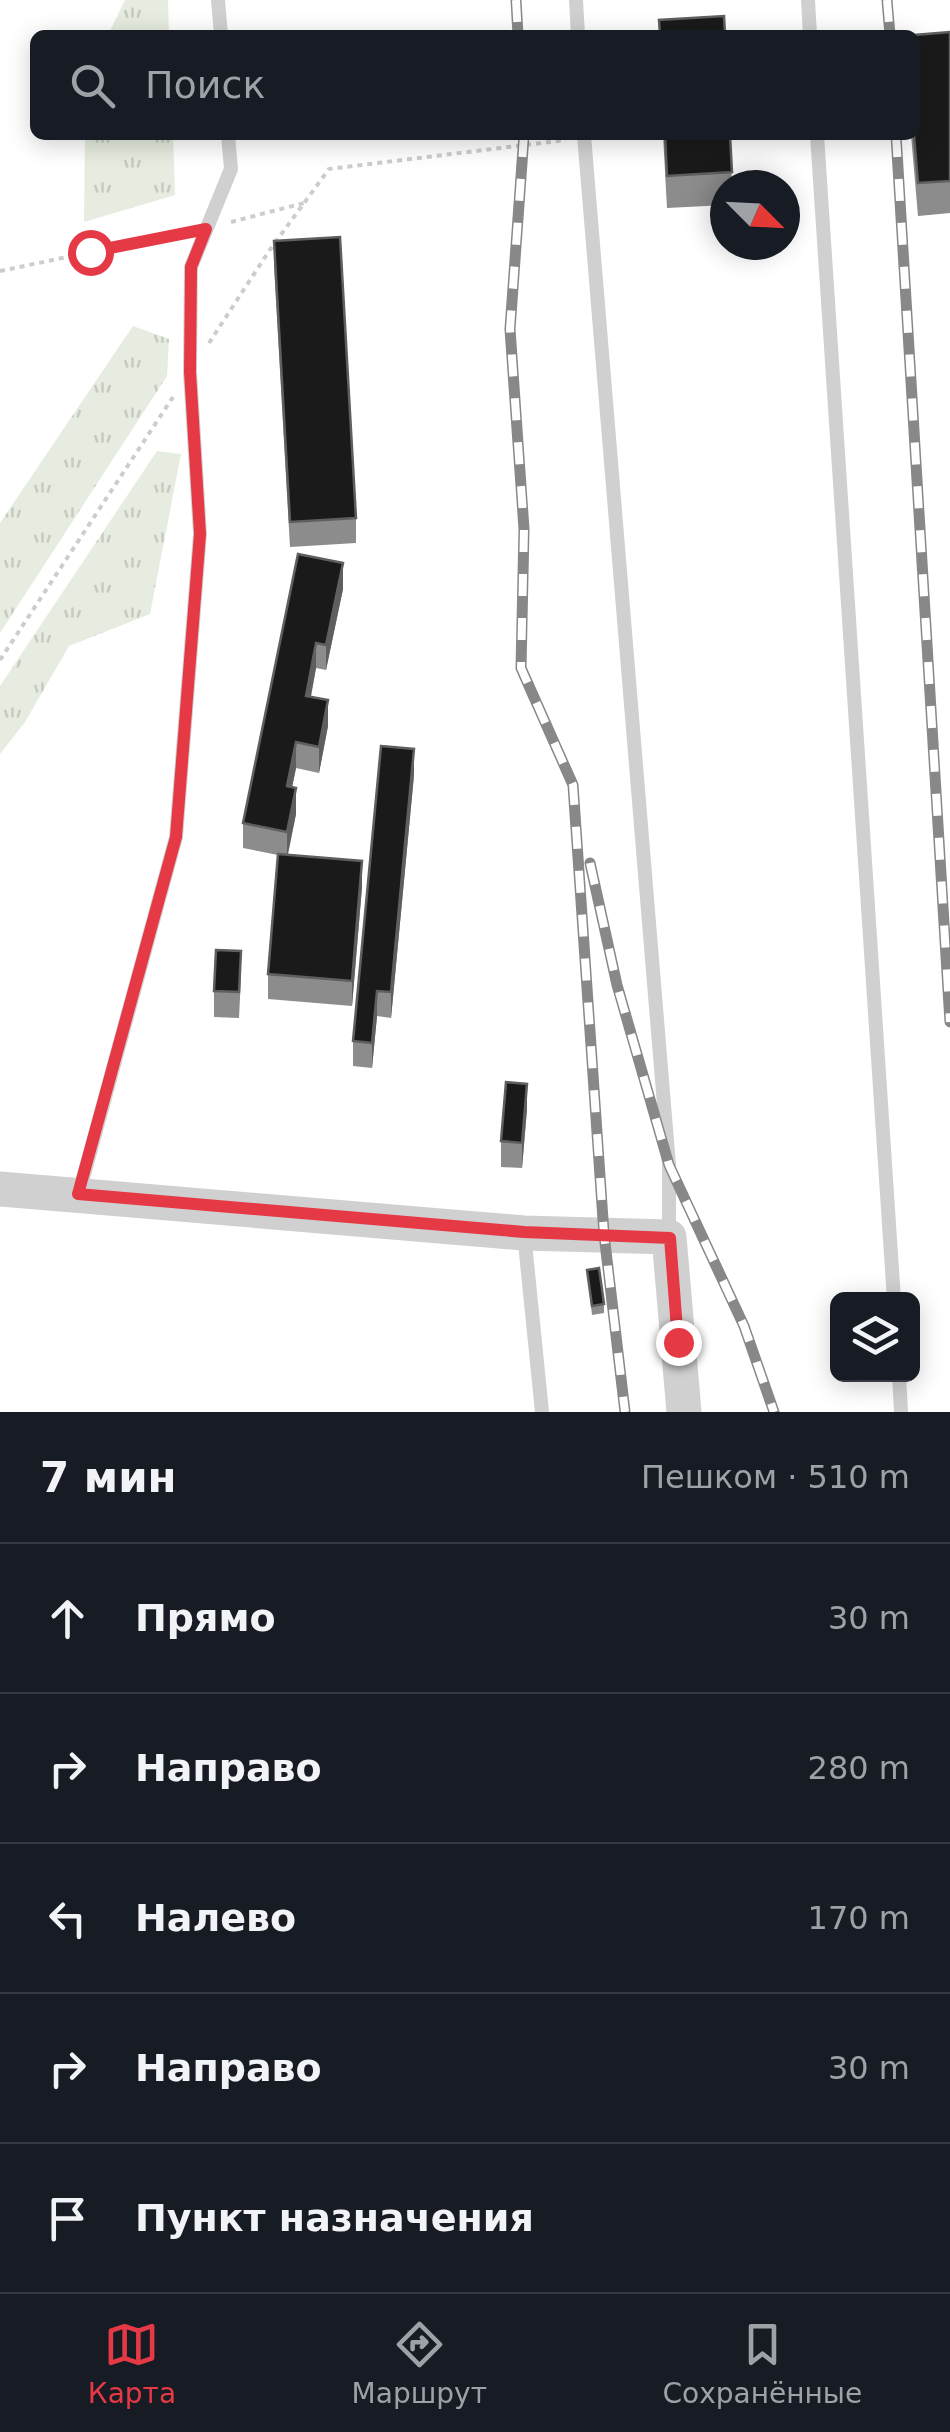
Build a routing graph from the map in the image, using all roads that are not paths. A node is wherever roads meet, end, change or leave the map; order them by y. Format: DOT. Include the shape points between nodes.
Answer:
graph roads {
  1 [pos="218,0"];
  2 [pos="576,0"];
  3 [pos="808,0"];
  4 [pos="221,30"];
  5 [pos="578,30"];
  6 [pos="810,30"];
  7 [pos="228,140"];
  8 [pos="584,140"];
  9 [pos="817,140"];
  10 [pos="0,1188"];
  11 [pos="78,1194"];
  12 [pos="524,1232"];
  13 [pos="670,1238"];
  14 [pos="893,1292"];
  15 [pos="899,1382"];
  16 [pos="542,1412"];
  17 [pos="684,1412"];
  18 [pos="901,1412"];
  1 -- 4 [label="lane"];
  2 -- 5 [label="lane"];
  3 -- 6 [label="lane"];
  7 -- 11 [label="lane" via="231,169 191,267 200,534 176,837"];
  8 -- 13 [label="lane" via="668,1146"];
  9 -- 14 [label="lane"];
  10 -- 11 [label="street"];
  11 -- 12 [label="street"];
  12 -- 13 [label="street"];
  12 -- 16 [label="lane"];
  13 -- 17 [label="street"];
  15 -- 18 [label="lane"];
}
